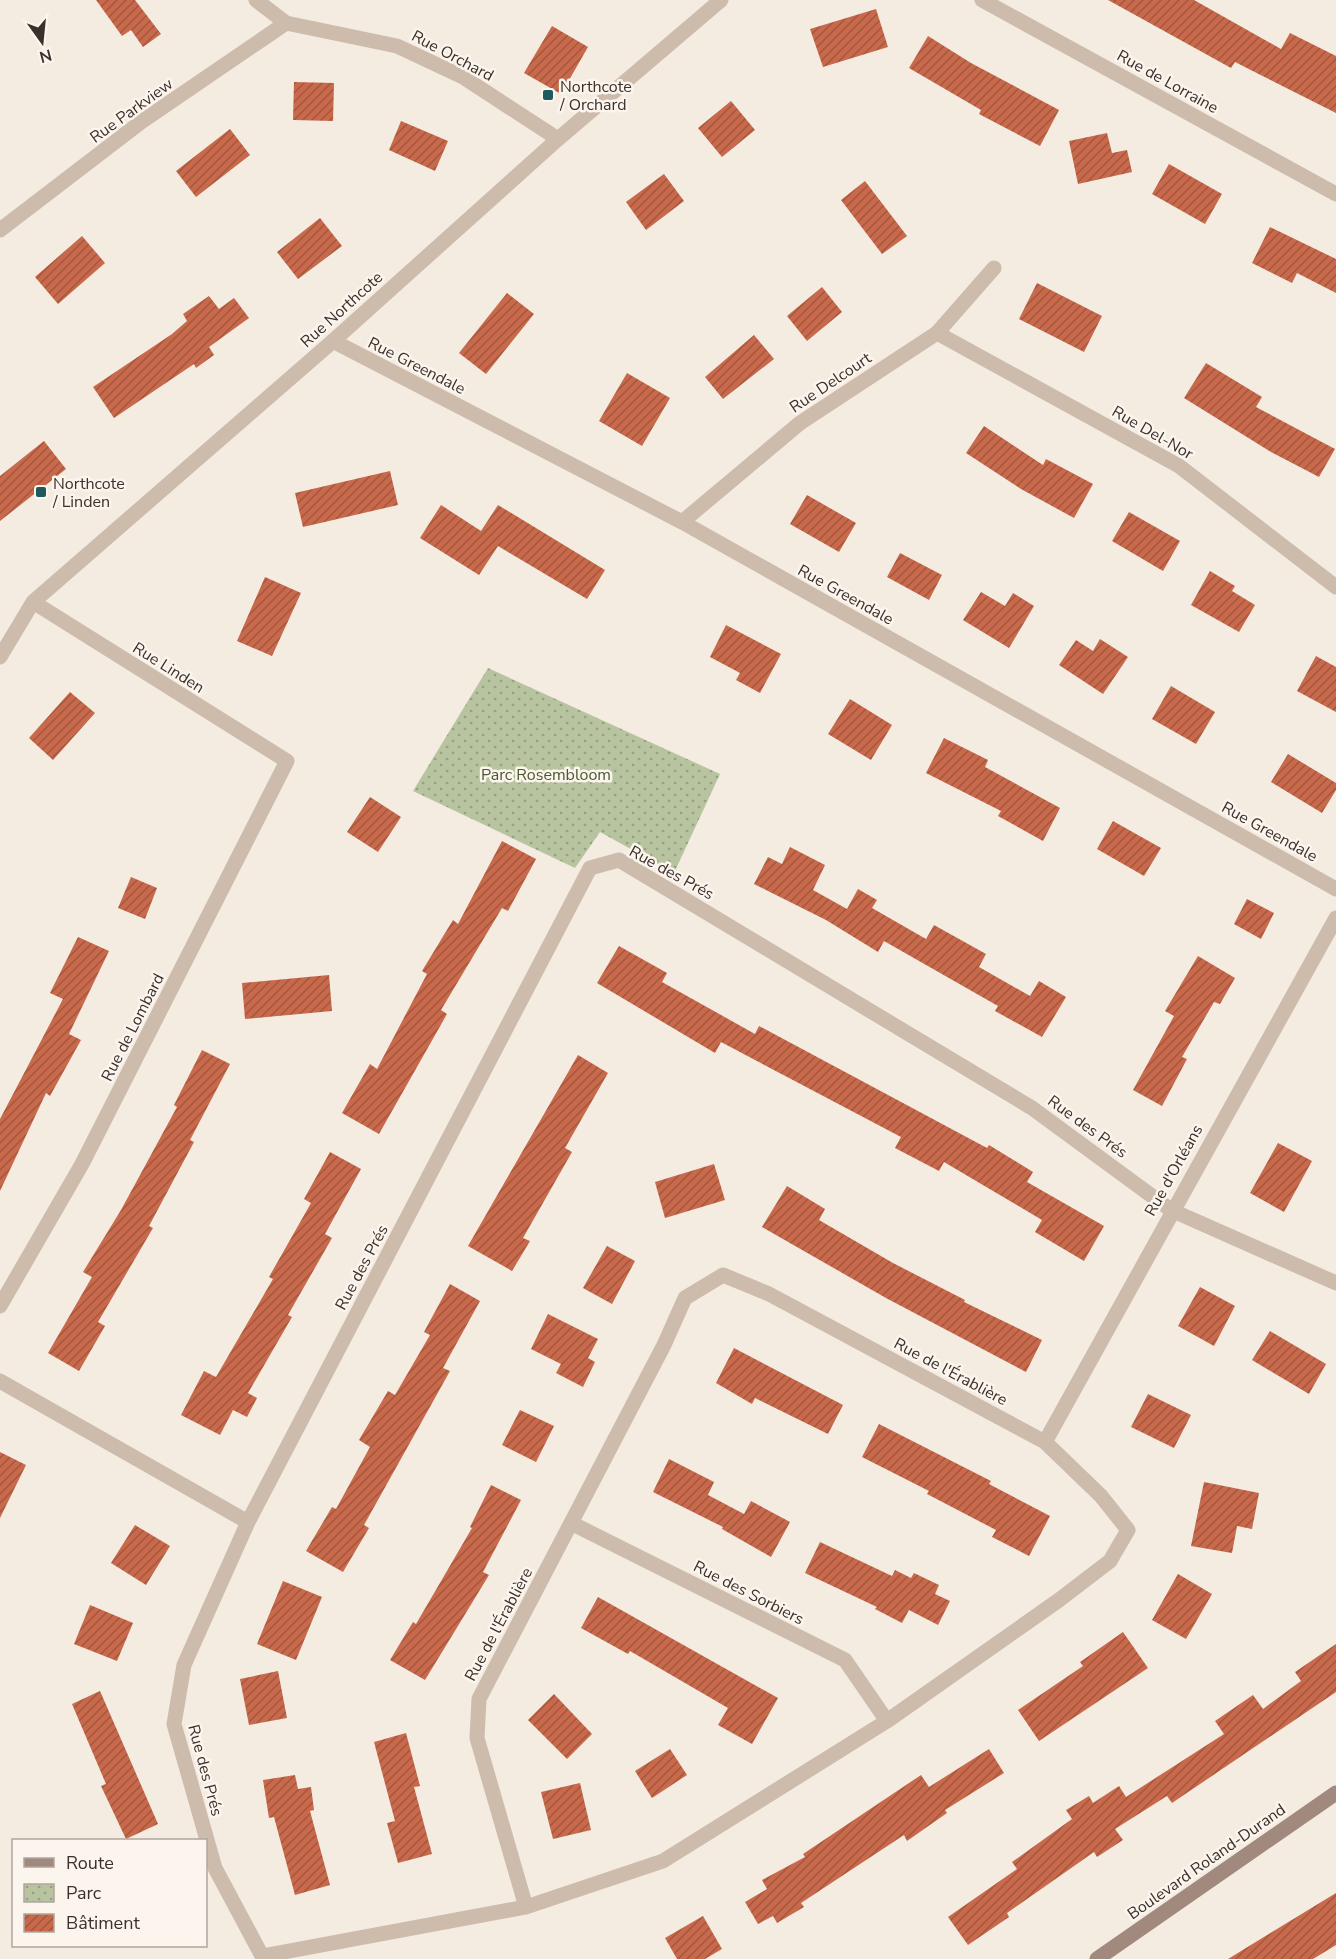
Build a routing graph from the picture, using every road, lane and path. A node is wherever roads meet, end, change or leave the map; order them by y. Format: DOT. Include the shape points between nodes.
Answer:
graph roads {
  1 [pos="256,0"];
  2 [pos="721,0"];
  3 [pos="982,0"];
  4 [pos="286,23"];
  5 [pos="558,139"];
  6 [pos="1336,194"];
  7 [pos="0,230"];
  8 [pos="994,268"];
  9 [pos="936,333"];
  10 [pos="333,342"];
  11 [pos="682,522"];
  12 [pos="1336,587"];
  13 [pos="33,602"];
  14 [pos="0,657"];
  15 [pos="287,761"];
  16 [pos="1336,889"];
  17 [pos="1336,918"];
  18 [pos="1171,1210"];
  19 [pos="1336,1282"];
  20 [pos="0,1306"];
  21 [pos="0,1381"];
  22 [pos="1045,1442"];
  23 [pos="248,1522"];
  24 [pos="571,1523"];
  25 [pos="887,1721"];
  26 [pos="1336,1792"];
  27 [pos="207,1839"];
  28 [pos="207,1840"];
  29 [pos="526,1907"];
  30 [pos="262,1956"];
  31 [pos="1097,1959"];
  1 -- 4 [label="street, Rue Orchard"];
  2 -- 5 [label="street, Rue Northcote"];
  3 -- 6 [label="street, Rue de Lorraine"];
  4 -- 5 [label="street, Rue Orchard" via="398,46 463,77"];
  4 -- 7 [label="street, Rue Parkview" via="141,122"];
  5 -- 10 [label="street, Rue Northcote"];
  8 -- 9 [label="street, Rue Delcourt"];
  9 -- 11 [label="street, Rue Delcourt" via="800,423"];
  9 -- 12 [label="street, Rue Del-Nor" via="1179,466"];
  10 -- 11 [label="street, Rue Greendale"];
  10 -- 13 [label="street, Rue Northcote"];
  11 -- 16 [label="street, Rue Greendale"];
  13 -- 14 [label="street, Rue Northcote"];
  13 -- 15 [label="street, Rue Linden"];
  15 -- 20 [label="street, Rue de Lombard" via="82,1164"];
  17 -- 18 [label="street, Rue d'Orléans"];
  18 -- 19 [label="street, Rue des Prés"];
  18 -- 22 [label="street, Rue d'Orléans"];
  18 -- 23 [label="street, Rue des Prés" via="1032,1108 619,860 590,868"];
  21 -- 23 [label="street"];
  22 -- 24 [label="street, Rue de l'Érablière" via="770,1293 723,1275 685,1298"];
  22 -- 25 [label="street, Rue de l'Érablière" via="1101,1496 1128,1530 1110,1561"];
  23 -- 27 [label="street, Rue des Prés" via="184,1665 174,1724"];
  24 -- 25 [label="street, Rue des Sorbiers" via="844,1660"];
  24 -- 29 [label="street, Rue de l'Érablière" via="479,1699 477,1738"];
  25 -- 29 [label="street, Rue de l'Érablière" via="663,1861"];
  26 -- 31 [label="street, Boulevard Roland-Durand"];
  28 -- 30 [label="street, Rue des Prés" via="215,1868"];
  29 -- 30 [label="street, Rue de l'Érablière"];
}
